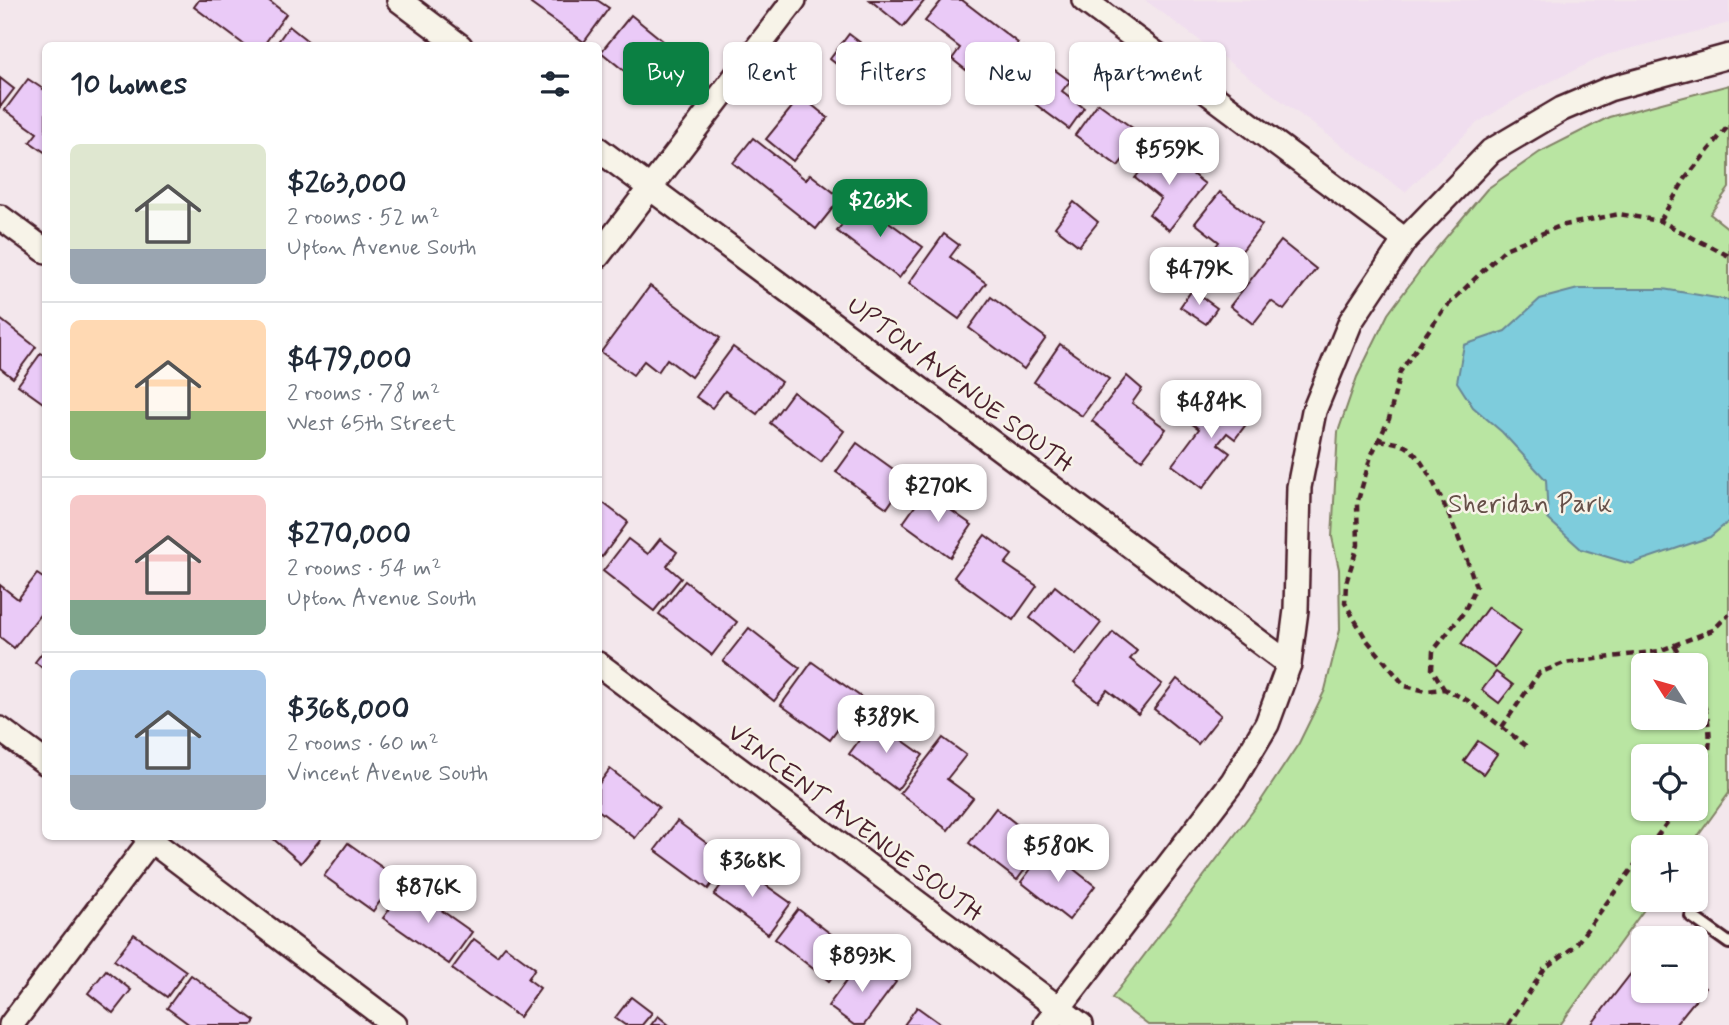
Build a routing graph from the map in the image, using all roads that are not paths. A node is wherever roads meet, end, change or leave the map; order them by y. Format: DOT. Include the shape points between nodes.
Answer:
graph roads {
  1 [pos="399,0"];
  2 [pos="794,0"];
  3 [pos="1084,0"];
  4 [pos="455,42"];
  5 [pos="1729,56"];
  6 [pos="602,152"];
  7 [pos="651,188"];
  8 [pos="0,217"];
  9 [pos="1405,240"];
  10 [pos="42,248"];
  11 [pos="602,251"];
  12 [pos="1289,664"];
  13 [pos="602,667"];
  14 [pos="0,729"];
  15 [pos="42,760"];
  16 [pos="149,840"];
  17 [pos="153,840"];
  18 [pos="1691,916"];
  19 [pos="1729,943"];
  20 [pos="1052,1017"];
  21 [pos="11,1025"];
  22 [pos="395,1025"];
  23 [pos="1081,1025"];
  1 -- 4 [label="street"];
  2 -- 7 [label="street"];
  3 -- 9 [label="street"];
  5 -- 9 [label="street" via="1609,89 1562,109 1491,151"];
  6 -- 7 [label="street, UPTON AVENUE SOUTH"];
  7 -- 11 [label="street"];
  7 -- 12 [label="street, UPTON AVENUE SOUTH"];
  8 -- 10 [label="street"];
  9 -- 12 [label="street" via="1351,321 1314,411 1298,487 1296,610"];
  12 -- 20 [label="street" via="1268,724 1233,781"];
  13 -- 20 [label="street, VINCENT AVENUE SOUTH"];
  14 -- 15 [label="street"];
  16 -- 21 [label="street"];
  17 -- 22 [label="street"];
  18 -- 19 [label="lane"];
  20 -- 23 [label="street, VINCENT AVENUE SOUTH"];
}
